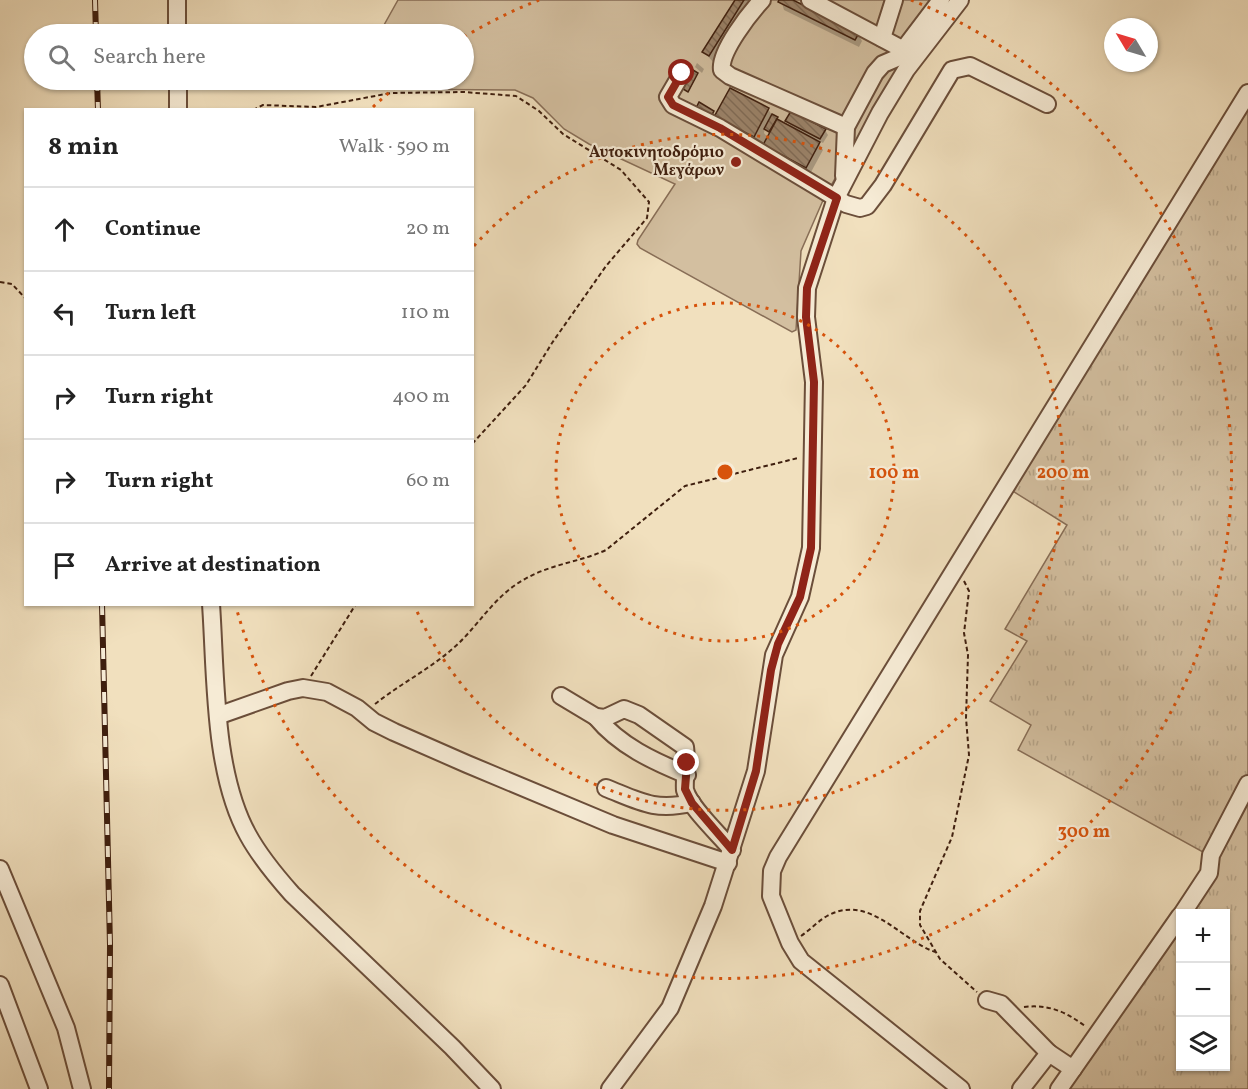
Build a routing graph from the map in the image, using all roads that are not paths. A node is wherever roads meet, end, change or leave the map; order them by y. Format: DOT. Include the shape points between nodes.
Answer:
graph roads {
  1 [pos="177,0"];
  2 [pos="762,0"];
  3 [pos="810,0"];
  4 [pos="894,0"];
  5 [pos="941,0"];
  6 [pos="960,0"];
  7 [pos="177,24"];
  8 [pos="882,38"];
  9 [pos="902,49"];
  10 [pos="682,73"];
  11 [pos="178,90"];
  12 [pos="1248,93"];
  13 [pos="1047,104"];
  14 [pos="178,108"];
  15 [pos="846,127"];
  16 [pos="840,190"];
  17 [pos="211,606"];
  18 [pos="561,696"];
  19 [pos="220,715"];
  20 [pos="596,717"];
  21 [pos="687,776"];
  22 [pos="1248,784"];
  23 [pos="606,788"];
  24 [pos="692,803"];
  25 [pos="730,856"];
  26 [pos="0,869"];
  27 [pos="1185,909"];
  28 [pos="1176,922"];
  29 [pos="0,985"];
  30 [pos="987,1000"];
  31 [pos="1049,1053"];
  32 [pos="1073,1069"];
  33 [pos="39,1089"];
  34 [pos="82,1089"];
  35 [pos="492,1089"];
  36 [pos="610,1089"];
  37 [pos="961,1089"];
  38 [pos="1021,1089"];
  39 [pos="1059,1089"];
  1 -- 7 [label="street"];
  2 -- 15 [label="street" via="728,49 722,70"];
  3 -- 8 [label="street"];
  4 -- 8 [label="street"];
  5 -- 9 [label="street"];
  6 -- 16 [label="street" via="906,70"];
  8 -- 9 [label="street"];
  9 -- 15 [label="street" via="897,58 875,73"];
  10 -- 16 [label="street" via="668,97 673,105"];
  11 -- 14 [label="street"];
  12 -- 37 [label="street" via="772,871 771,896 801,962"];
  13 -- 16 [label="street" via="970,66 952,70 867,206 853,207"];
  15 -- 16 [label="street"];
  16 -- 25 [label="street" via="807,288 806,317 814,382 811,548 800,597 774,655 756,771"];
  17 -- 19 [label="street"];
  18 -- 20 [label="street"];
  19 -- 25 [label="street" via="273,694 303,688 327,692 374,722 426,747 613,825"];
  19 -- 35 [label="street" via="233,797 247,833 268,867 326,929"];
  20 -- 21 [label="street" via="610,735"];
  20 -- 21 [label="street" via="605,718 624,709 639,715 685,747"];
  21 -- 24 [label="street" via="685,789"];
  22 -- 27 [label="street" via="1210,855 1209,873"];
  23 -- 24 [label="street" via="654,807"];
  24 -- 25 [label="street"];
  25 -- 36 [label="street" via="677,995"];
  26 -- 34 [label="street" via="66,1028"];
  28 -- 32 [label="street"];
  29 -- 33 [label="street"];
  30 -- 31 [label="street" via="1009,1010"];
  31 -- 32 [label="street"];
  31 -- 38 [label="street"];
  32 -- 39 [label="street"];
}
